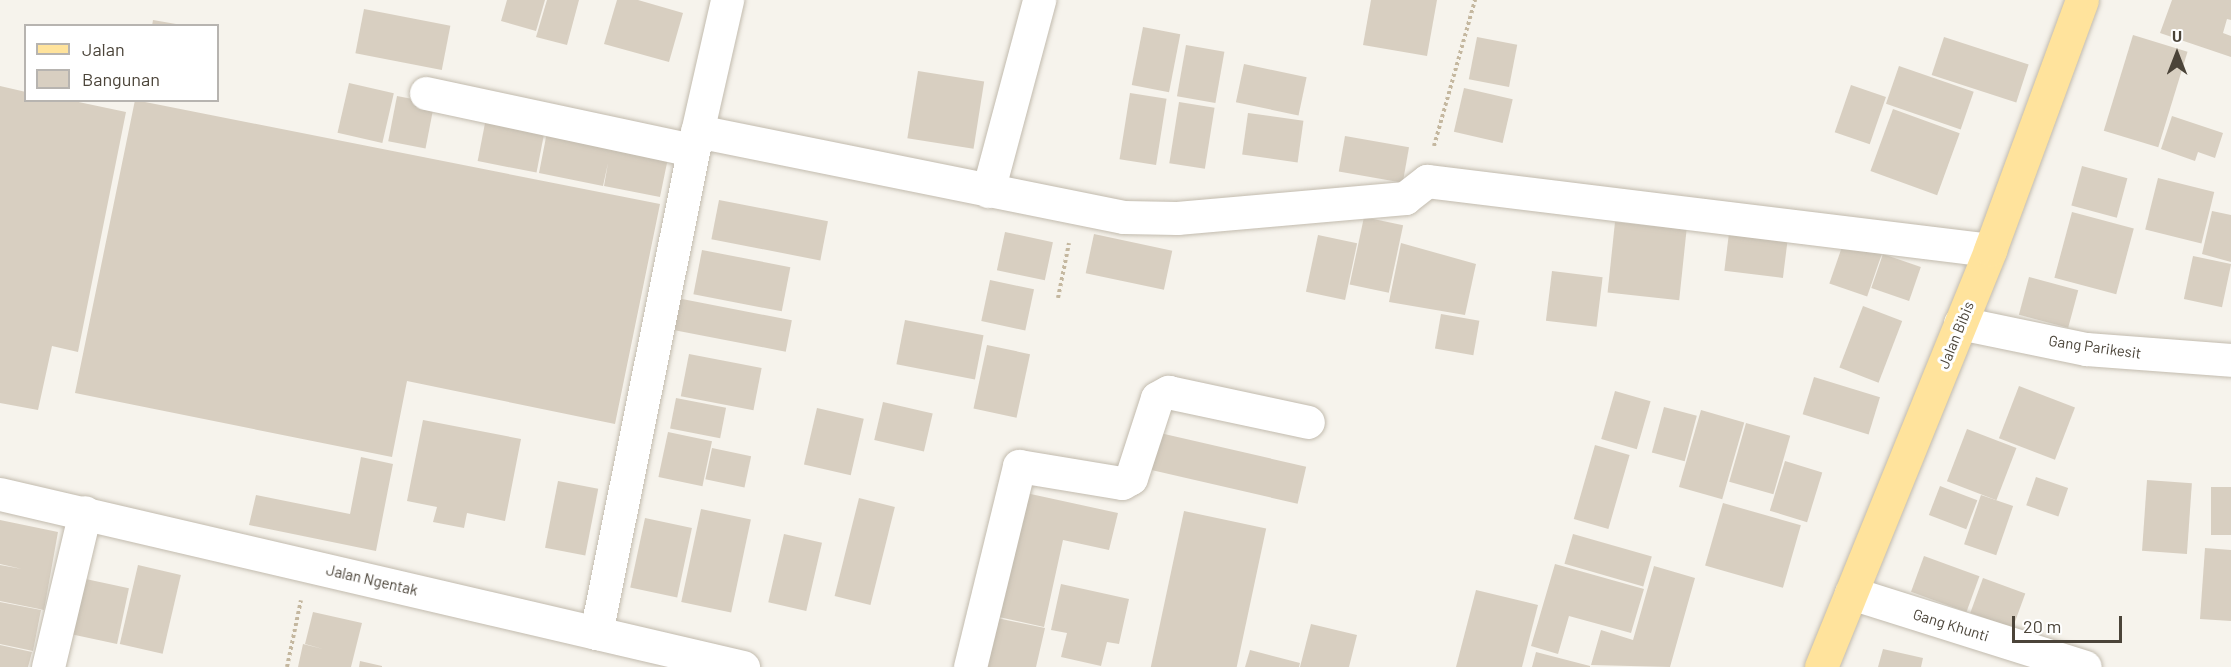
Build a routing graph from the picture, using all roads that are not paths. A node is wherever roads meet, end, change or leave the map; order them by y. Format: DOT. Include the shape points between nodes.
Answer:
graph roads {
  1 [pos="728,0"];
  2 [pos="1039,0"];
  3 [pos="2082,0"];
  4 [pos="426,93"];
  5 [pos="695,141"];
  6 [pos="988,190"];
  7 [pos="1990,250"];
  8 [pos="1960,323"];
  9 [pos="2231,360"];
  10 [pos="1308,422"];
  11 [pos="0,494"];
  12 [pos="85,512"];
  13 [pos="1851,593"];
  14 [pos="597,633"];
  15 [pos="48,667"];
  16 [pos="743,667"];
  17 [pos="970,667"];
  18 [pos="1821,667"];
  19 [pos="2085,667"];
  1 -- 5 [label="street"];
  2 -- 6 [label="street"];
  3 -- 7 [label="main road, Jalan Bibis"];
  4 -- 5 [label="street"];
  5 -- 6 [label="street"];
  5 -- 14 [label="street"];
  6 -- 7 [label="street" via="1123,217 1177,218 1405,198 1426,181"];
  7 -- 8 [label="main road, Jalan Bibis"];
  8 -- 9 [label="street, Gang Parikesit" via="2086,349"];
  8 -- 13 [label="main road, Jalan Bibis"];
  10 -- 17 [label="street" via="1168,392 1157,398 1131,478 1122,483 1019,466"];
  11 -- 12 [label="street, Jalan Ngentak"];
  12 -- 14 [label="street, Jalan Ngentak"];
  12 -- 15 [label="street"];
  13 -- 18 [label="main road, Jalan Bibis"];
  13 -- 19 [label="street, Gang Khunti"];
  14 -- 16 [label="street, Jalan Ngentak"];
}
